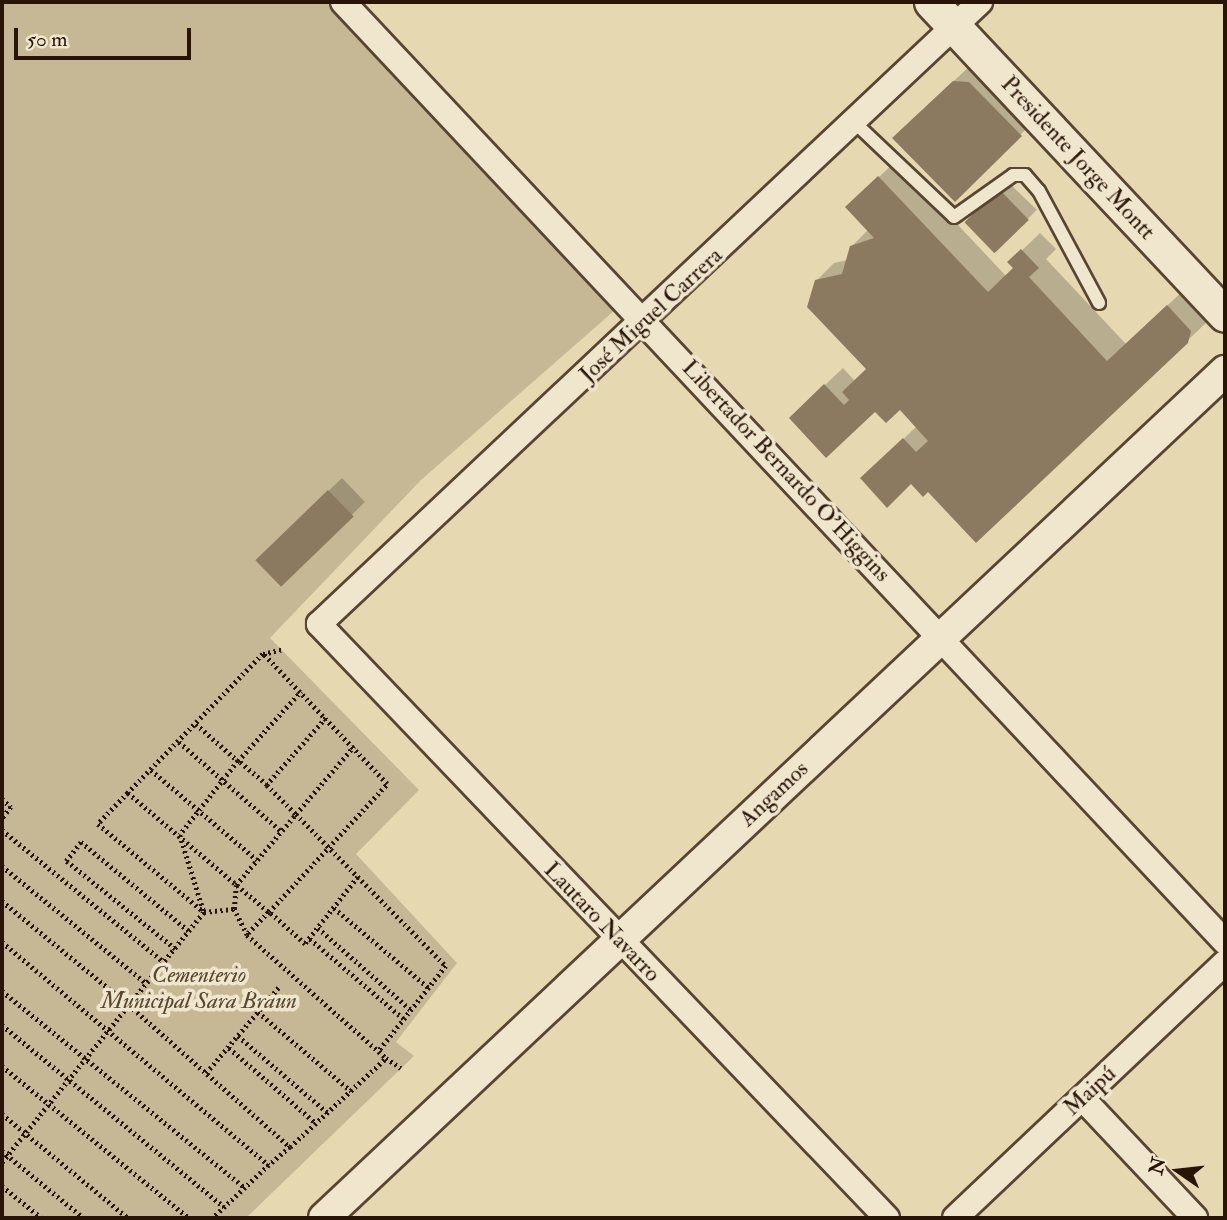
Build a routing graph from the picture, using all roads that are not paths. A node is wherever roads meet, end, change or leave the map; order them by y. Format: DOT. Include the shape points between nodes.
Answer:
graph roads {
  1 [pos="931,2"];
  2 [pos="980,2"];
  3 [pos="348,4"];
  4 [pos="954,26"];
  5 [pos="853,121"];
  6 [pos="1099,303"];
  7 [pos="1225,315"];
  8 [pos="646,320"];
  9 [pos="1225,371"];
  10 [pos="319,624"];
  11 [pos="939,637"];
  12 [pos="619,941"];
  13 [pos="1225,942"];
  14 [pos="1225,963"];
  15 [pos="1082,1098"];
  16 [pos="324,1218"];
  17 [pos="887,1218"];
  18 [pos="955,1218"];
  19 [pos="1195,1218"];
  1 -- 4 [label="main road, Presidente Jorge Montt"];
  2 -- 4 [label="street, José Miguel Carrera"];
  3 -- 8 [label="street, Libertador Bernardo O'Higgins"];
  4 -- 5 [label="street, José Miguel Carrera"];
  4 -- 7 [label="main road, Presidente Jorge Montt"];
  5 -- 6 [label="lane" via="954,217 1013,175 1025,175 1039,191"];
  5 -- 8 [label="street, José Miguel Carrera"];
  8 -- 10 [label="street, José Miguel Carrera"];
  8 -- 11 [label="street, Libertador Bernardo O'Higgins"];
  9 -- 11 [label="street, Angamos"];
  10 -- 12 [label="street, Lautaro Navarro"];
  11 -- 12 [label="street, Angamos"];
  11 -- 13 [label="street, Libertador Bernardo O'Higgins"];
  12 -- 16 [label="street, Angamos"];
  12 -- 17 [label="street, Lautaro Navarro"];
  14 -- 15 [label="street, Maipú"];
  15 -- 18 [label="street, Maipú"];
  15 -- 19 [label="street"];
}
